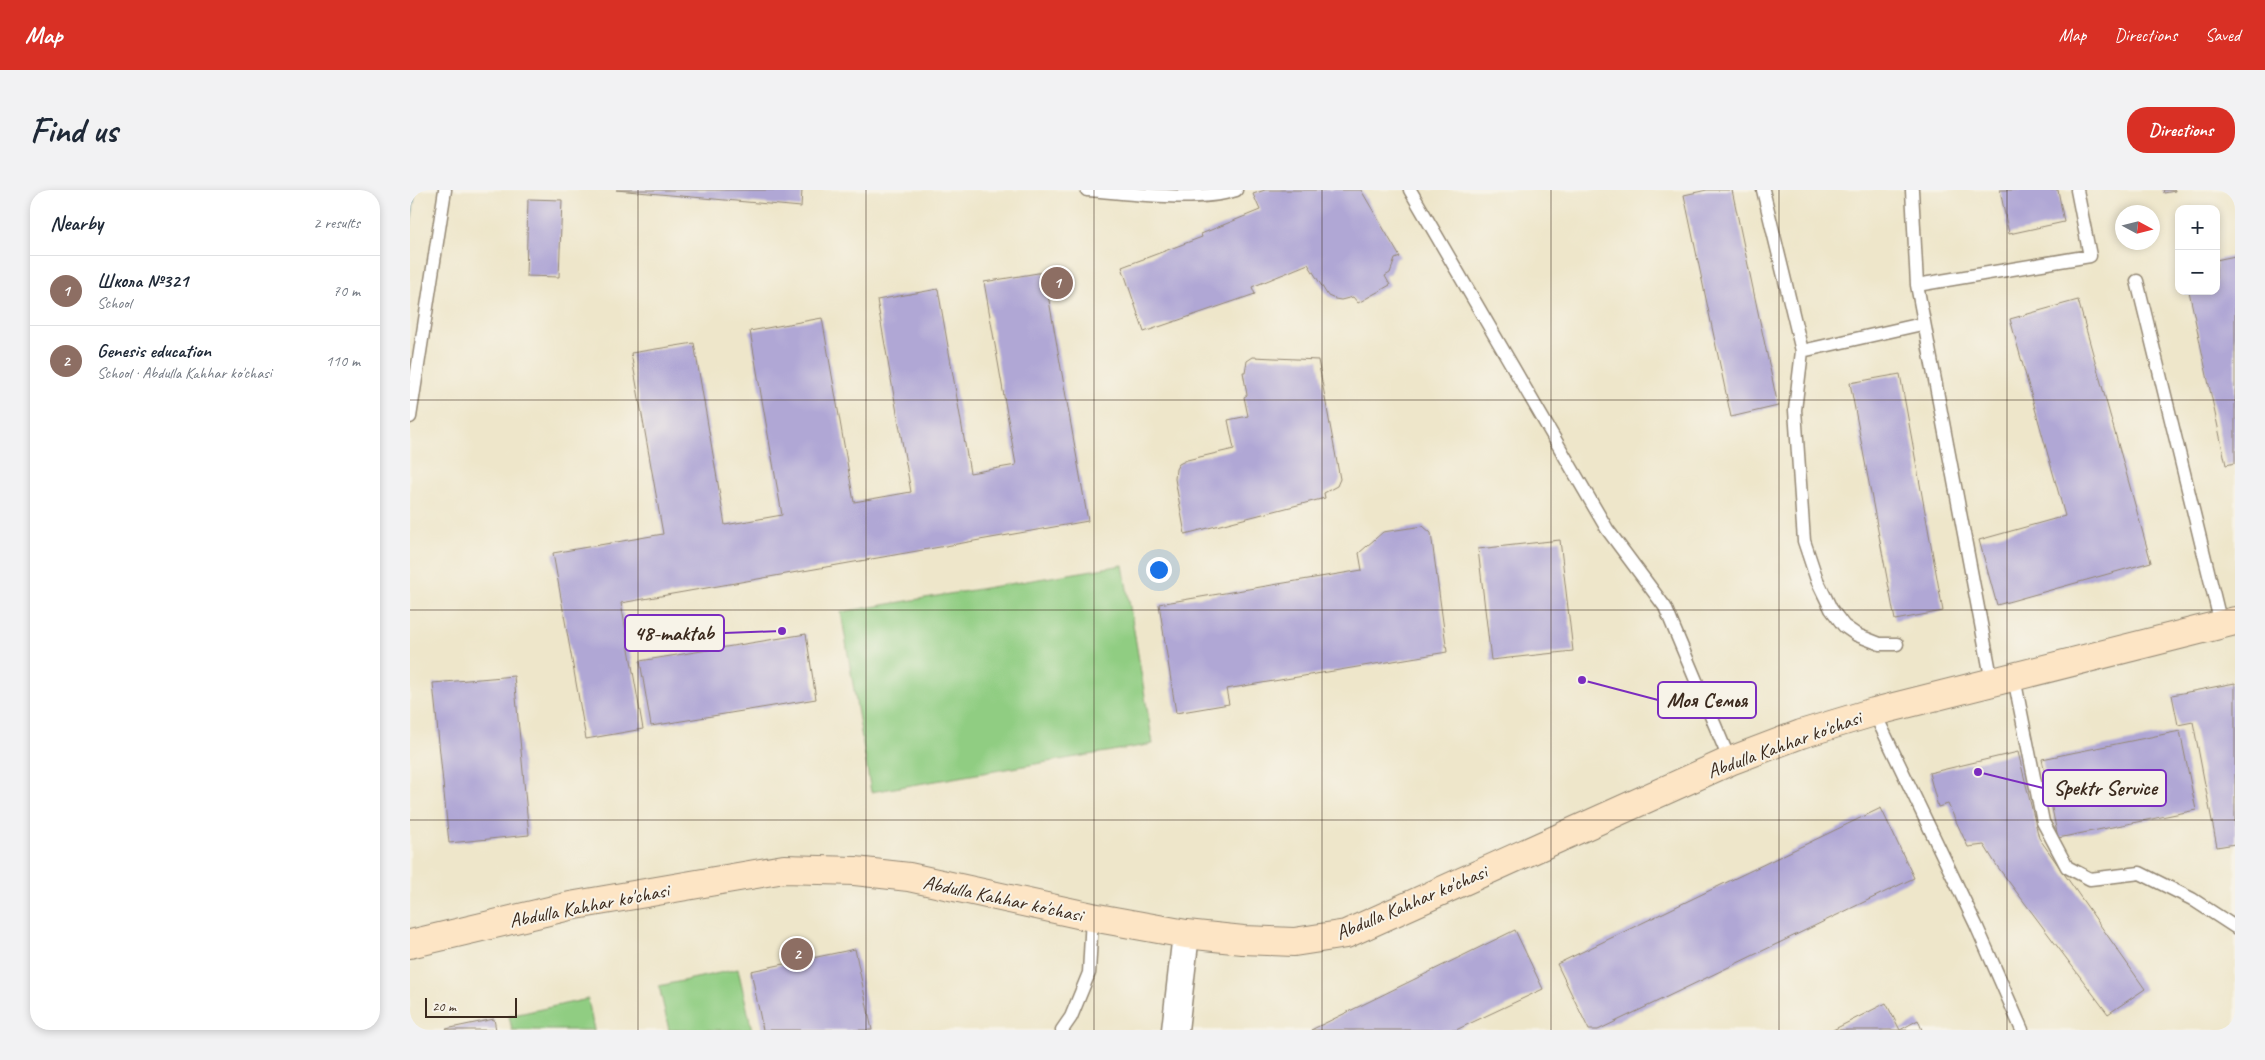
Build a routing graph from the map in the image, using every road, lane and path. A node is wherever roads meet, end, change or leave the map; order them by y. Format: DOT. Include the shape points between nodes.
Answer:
graph roads {
  1 [pos="445,190"];
  2 [pos="1087,190"];
  3 [pos="1236,190"];
  4 [pos="1410,190"];
  5 [pos="1763,190"];
  6 [pos="1912,190"];
  7 [pos="2077,190"];
  8 [pos="2137,281"];
  9 [pos="1917,285"];
  10 [pos="1922,324"];
  11 [pos="1802,350"];
  12 [pos="410,417"];
  13 [pos="2228,622"];
  14 [pos="1897,644"];
  15 [pos="2003,680"];
  16 [pos="1874,712"];
  17 [pos="1730,761"];
  18 [pos="1092,917"];
  19 [pos="2235,927"];
  20 [pos="1186,934"];
  21 [pos="410,944"];
  22 [pos="1062,1030"];
  23 [pos="1175,1030"];
  24 [pos="2022,1030"];
  1 -- 12 [label="lane"];
  2 -- 3 [label="lane" via="1190,196"];
  4 -- 17 [label="lane" via="1607,529 1664,607"];
  5 -- 11 [label="lane"];
  6 -- 9 [label="lane"];
  7 -- 9 [label="lane" via="2090,256"];
  8 -- 13 [label="lane"];
  9 -- 10 [label="lane"];
  10 -- 11 [label="lane"];
  10 -- 15 [label="lane"];
  11 -- 14 [label="lane" via="1795,410 1806,549 1831,610 1844,626 1880,644"];
  13 -- 15 [label="street, Abdulla Kahhar ko'chasi"];
  15 -- 16 [label="street, Abdulla Kahhar ko'chasi"];
  15 -- 19 [label="lane" via="2043,822 2067,867 2090,879 2140,873 2192,898"];
  16 -- 17 [label="street, Abdulla Kahhar ko'chasi" via="1801,734"];
  16 -- 24 [label="lane" via="1976,925"];
  17 -- 20 [label="street, Abdulla Kahhar ko'chasi" via="1346,934 1294,942"];
  18 -- 20 [label="street, Abdulla Kahhar ko'chasi"];
  18 -- 21 [label="street, Abdulla Kahhar ko'chasi" via="909,877 855,871 784,869 570,906"];
  18 -- 22 [label="lane" via="1089,973 1071,1017"];
  20 -- 23 [label="street"];
}
